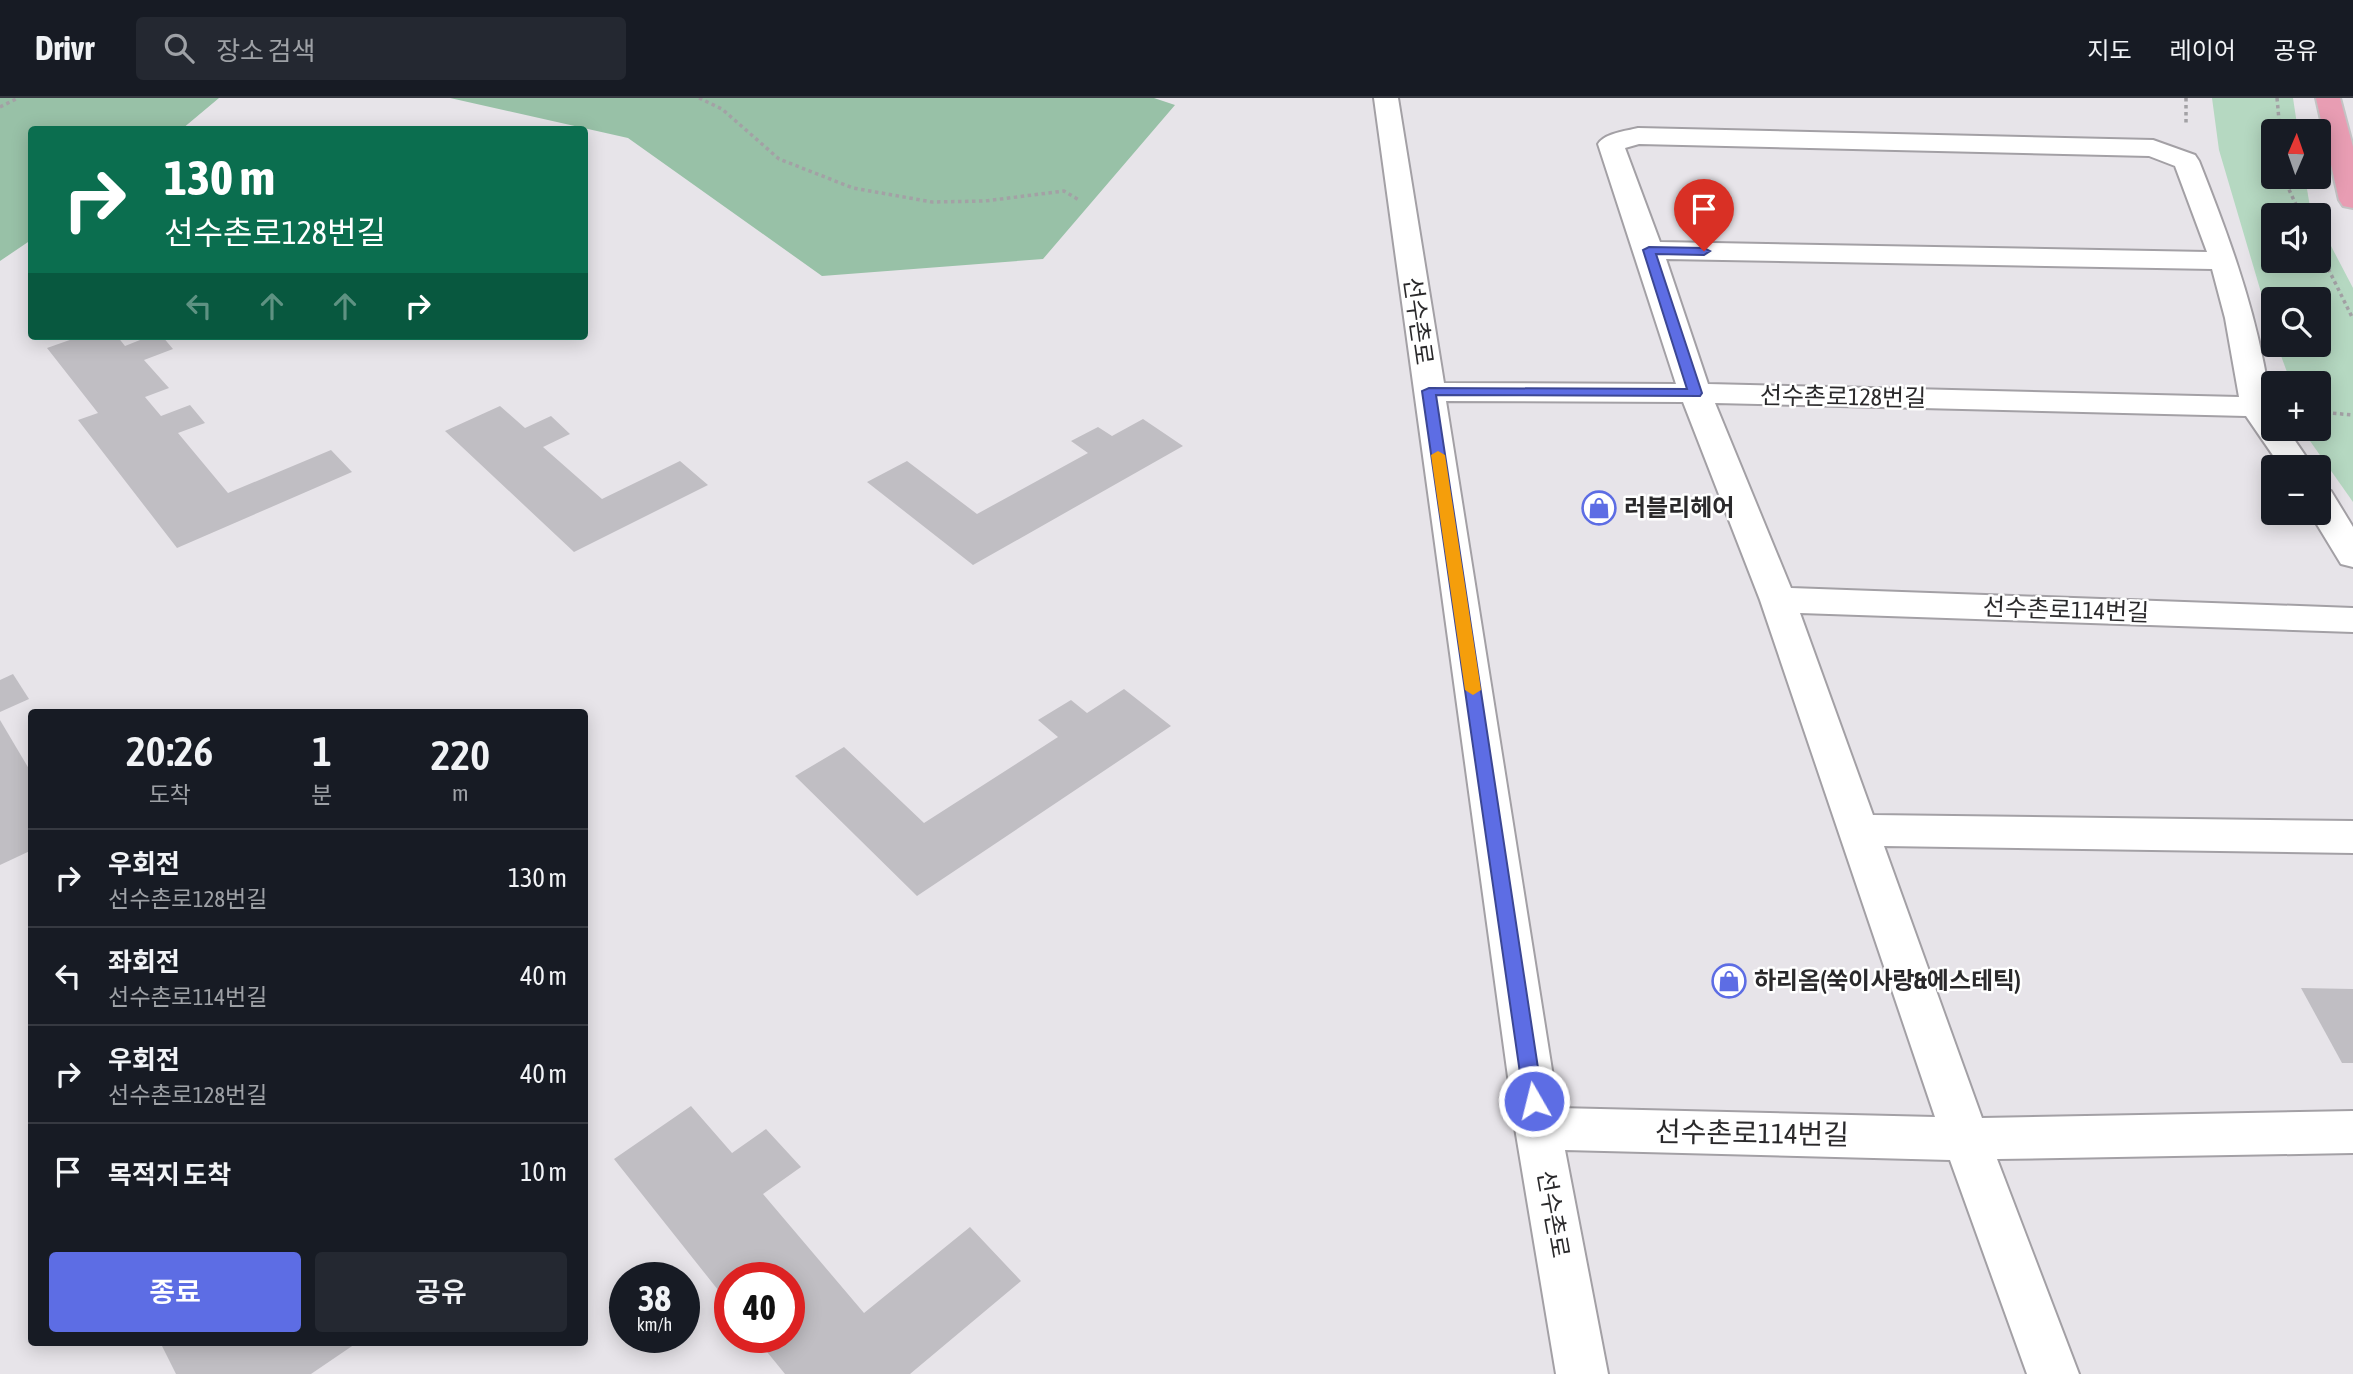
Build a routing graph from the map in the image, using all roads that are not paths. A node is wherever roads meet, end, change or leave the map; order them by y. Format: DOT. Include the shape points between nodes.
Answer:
graph roads {
  1 [pos="1386,98"];
  2 [pos="2328,98"];
  3 [pos="2353,200"];
  4 [pos="1649,250"];
  5 [pos="2224,261"];
  6 [pos="1429,391"];
  7 [pos="1695,393"];
  8 [pos="2256,407"];
  9 [pos="2289,455"];
  10 [pos="2331,519"];
  11 [pos="2353,556"];
  12 [pos="1778,600"];
  13 [pos="2353,620"];
  14 [pos="1858,830"];
  15 [pos="2353,837"];
  16 [pos="1538,1128"];
  17 [pos="2353,1132"];
  18 [pos="1966,1139"];
  19 [pos="1582,1374"];
  20 [pos="2053,1374"];
  1 -- 6 [label="street, 선수촌로"];
  2 -- 3 [label="main road"];
  4 -- 5 [label="street"];
  4 -- 5 [label="street" via="1611,144 1638,136 2153,149 2186,161"];
  4 -- 7 [label="street"];
  5 -- 8 [label="street"];
  6 -- 7 [label="street, 선수촌로128번길"];
  6 -- 16 [label="street, 선수촌로"];
  7 -- 8 [label="street, 선수촌로128번길"];
  7 -- 12 [label="street"];
  8 -- 9 [label="street"];
  10 -- 11 [label="street"];
  12 -- 13 [label="street, 선수촌로114번길"];
  12 -- 14 [label="street"];
  14 -- 15 [label="street"];
  14 -- 18 [label="street"];
  16 -- 18 [label="street, 선수촌로114번길"];
  16 -- 19 [label="street, 선수촌로"];
  17 -- 18 [label="street, 선수촌로114번길"];
  18 -- 20 [label="street"];
}
